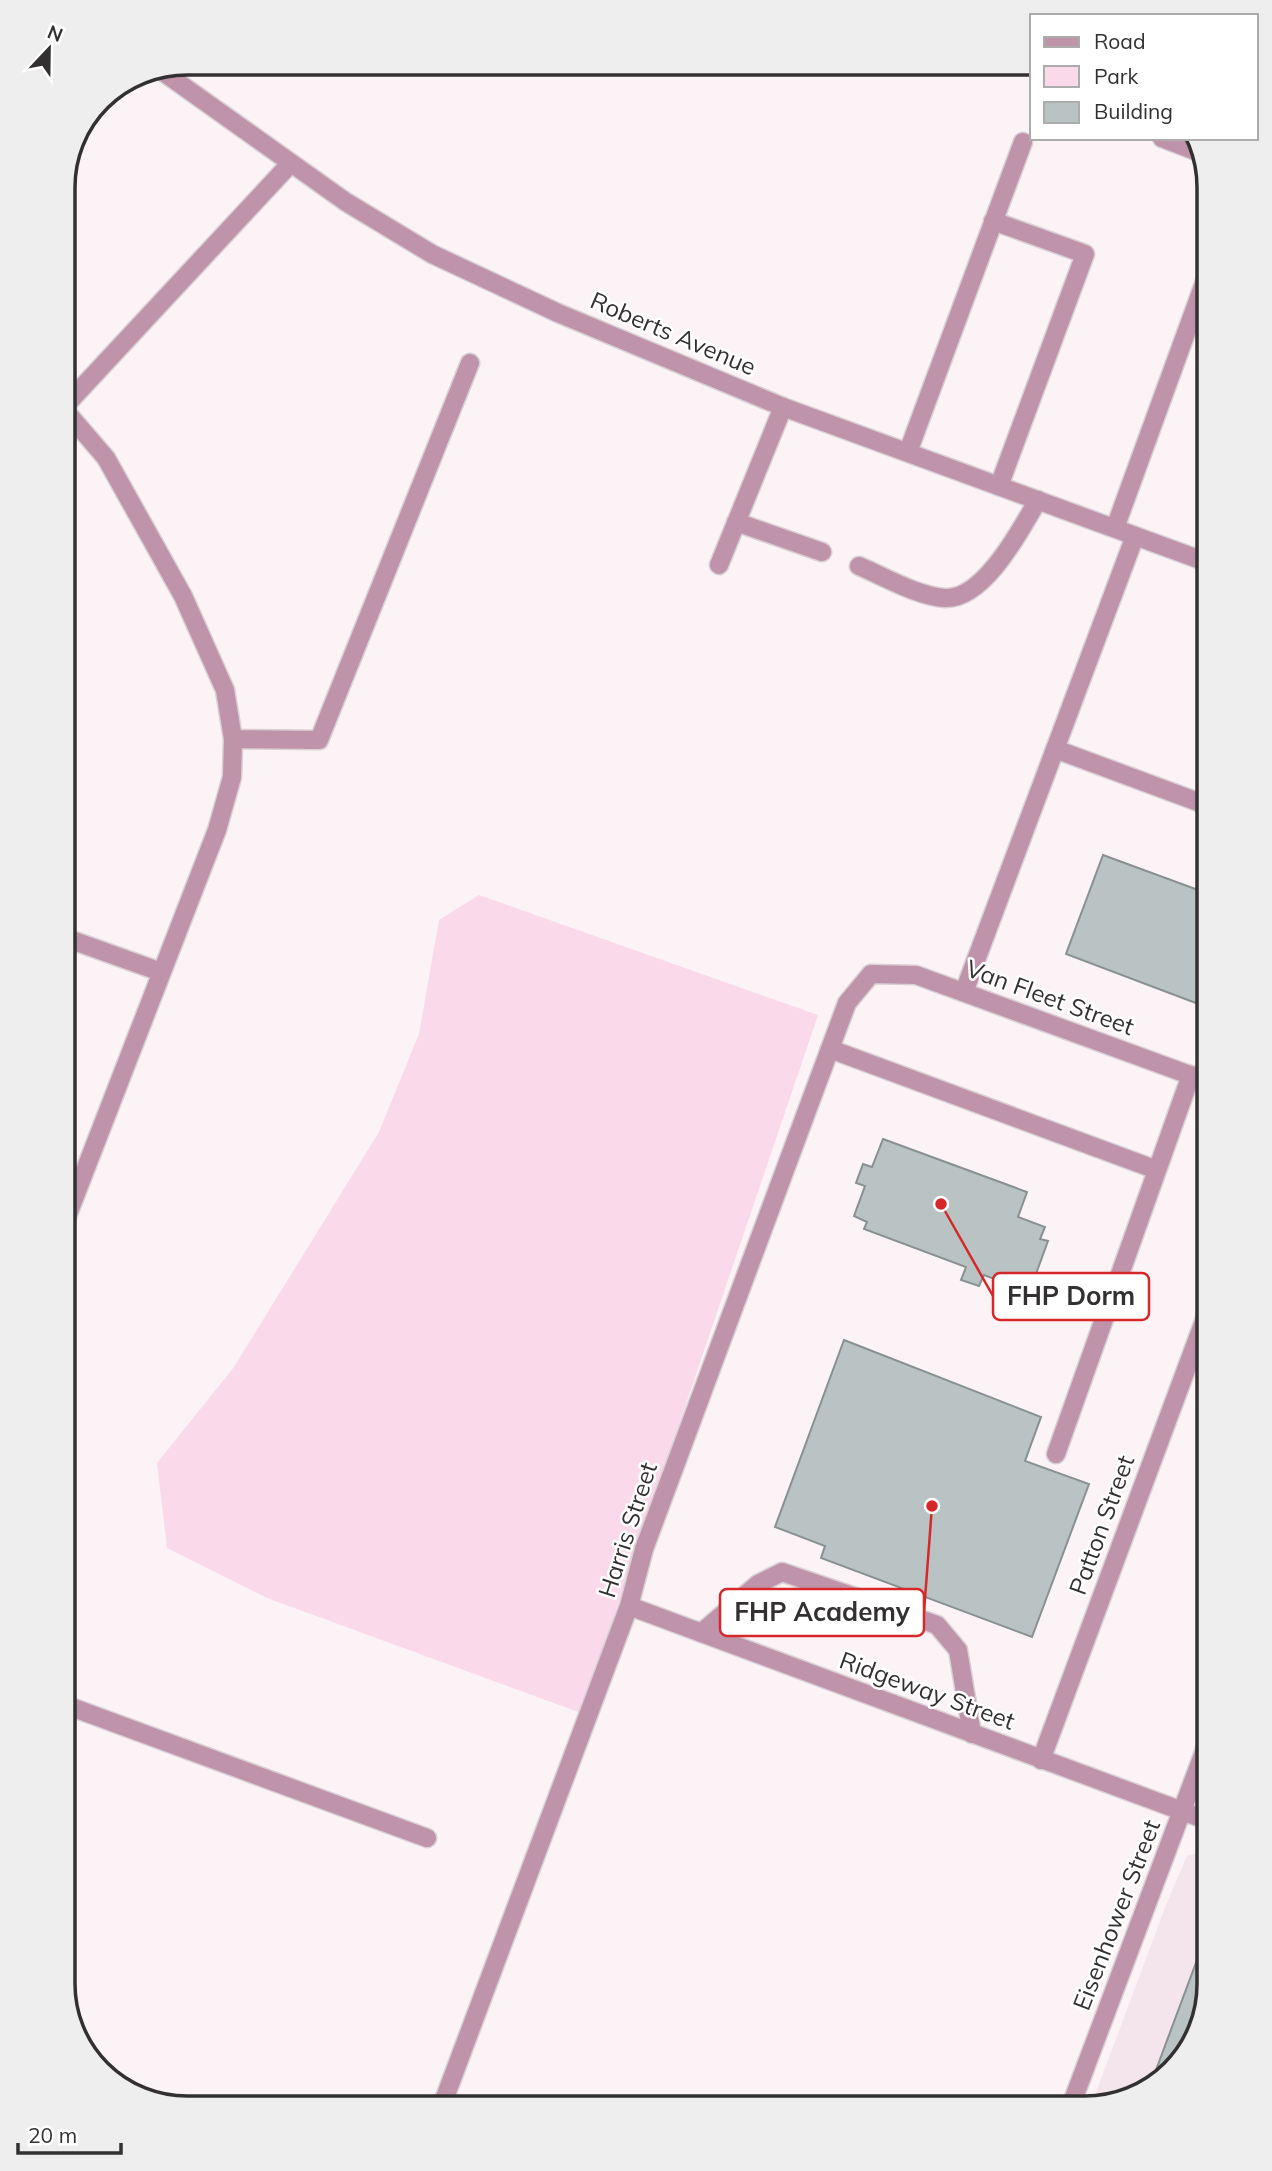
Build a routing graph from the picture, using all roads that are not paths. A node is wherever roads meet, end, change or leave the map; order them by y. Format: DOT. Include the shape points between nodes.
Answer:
graph roads {
  1 [pos="170,77"];
  2 [pos="1167,140"];
  3 [pos="1023,142"];
  4 [pos="1190,149"];
  5 [pos="290,164"];
  6 [pos="993,221"];
  7 [pos="1197,303"];
  8 [pos="470,363"];
  9 [pos="75,395"];
  10 [pos="783,407"];
  11 [pos="75,434"];
  12 [pos="908,452"];
  13 [pos="999,486"];
  14 [pos="1038,500"];
  15 [pos="736,523"];
  16 [pos="1115,528"];
  17 [pos="1135,536"];
  18 [pos="822,552"];
  19 [pos="1197,559"];
  20 [pos="719,565"];
  21 [pos="859,566"];
  22 [pos="233,739"];
  23 [pos="1055,748"];
  24 [pos="1197,801"];
  25 [pos="75,941"];
  26 [pos="161,972"];
  27 [pos="871,974"];
  28 [pos="964,992"];
  29 [pos="830,1049"];
  30 [pos="1191,1075"];
  31 [pos="1197,1077"];
  32 [pos="1157,1170"];
  33 [pos="75,1196"];
  34 [pos="1197,1340"];
  35 [pos="1056,1454"];
  36 [pos="629,1606"];
  37 [pos="701,1633"];
  38 [pos="75,1708"];
  39 [pos="972,1734"];
  40 [pos="1041,1760"];
  41 [pos="1197,1771"];
  42 [pos="1182,1812"];
  43 [pos="1197,1817"];
  44 [pos="427,1838"];
  45 [pos="445,2096"];
  46 [pos="1078,2096"];
  1 -- 5 [label="street, Roberts Avenue"];
  2 -- 4 [label="street"];
  3 -- 6 [label="street"];
  5 -- 9 [label="street"];
  5 -- 10 [label="street, Roberts Avenue" via="432,254 558,313"];
  6 -- 12 [label="street"];
  6 -- 13 [label="street" via="1085,254"];
  7 -- 16 [label="street"];
  8 -- 22 [label="street" via="320,740"];
  10 -- 12 [label="street, Roberts Avenue"];
  10 -- 15 [label="street"];
  11 -- 22 [label="street" via="106,458 183,596 225,691"];
  12 -- 13 [label="street, Roberts Avenue"];
  13 -- 14 [label="street, Roberts Avenue"];
  14 -- 16 [label="street, Roberts Avenue"];
  14 -- 21 [label="street" via="1010,548 988,573 960,594 947,598 931,595"];
  15 -- 18 [label="street"];
  15 -- 20 [label="street"];
  16 -- 17 [label="street, Roberts Avenue"];
  17 -- 19 [label="street, Roberts Avenue"];
  17 -- 23 [label="street"];
  22 -- 26 [label="street" via="232,777 217,831"];
  23 -- 24 [label="street"];
  23 -- 28 [label="street"];
  25 -- 26 [label="street"];
  26 -- 33 [label="street"];
  27 -- 28 [label="street, Van Fleet Street" via="916,975"];
  27 -- 29 [label="street, Harris Street" via="846,1003"];
  28 -- 30 [label="street, Van Fleet Street"];
  29 -- 32 [label="street"];
  29 -- 36 [label="street, Harris Street" via="644,1549"];
  30 -- 31 [label="street, Van Fleet Street"];
  30 -- 32 [label="street"];
  32 -- 35 [label="street"];
  34 -- 40 [label="street, Patton Street"];
  36 -- 37 [label="street, Ridgeway Street"];
  36 -- 45 [label="street, Harris Street"];
  37 -- 39 [label="street, Ridgeway Street"];
  37 -- 39 [label="street" via="758,1584 782,1572 937,1625 958,1650"];
  38 -- 44 [label="street"];
  39 -- 40 [label="street, Ridgeway Street"];
  40 -- 42 [label="street, Ridgeway Street"];
  41 -- 42 [label="street, Eisenhower Street"];
  42 -- 43 [label="street, Ridgeway Street"];
  42 -- 46 [label="street, Eisenhower Street"];
}
